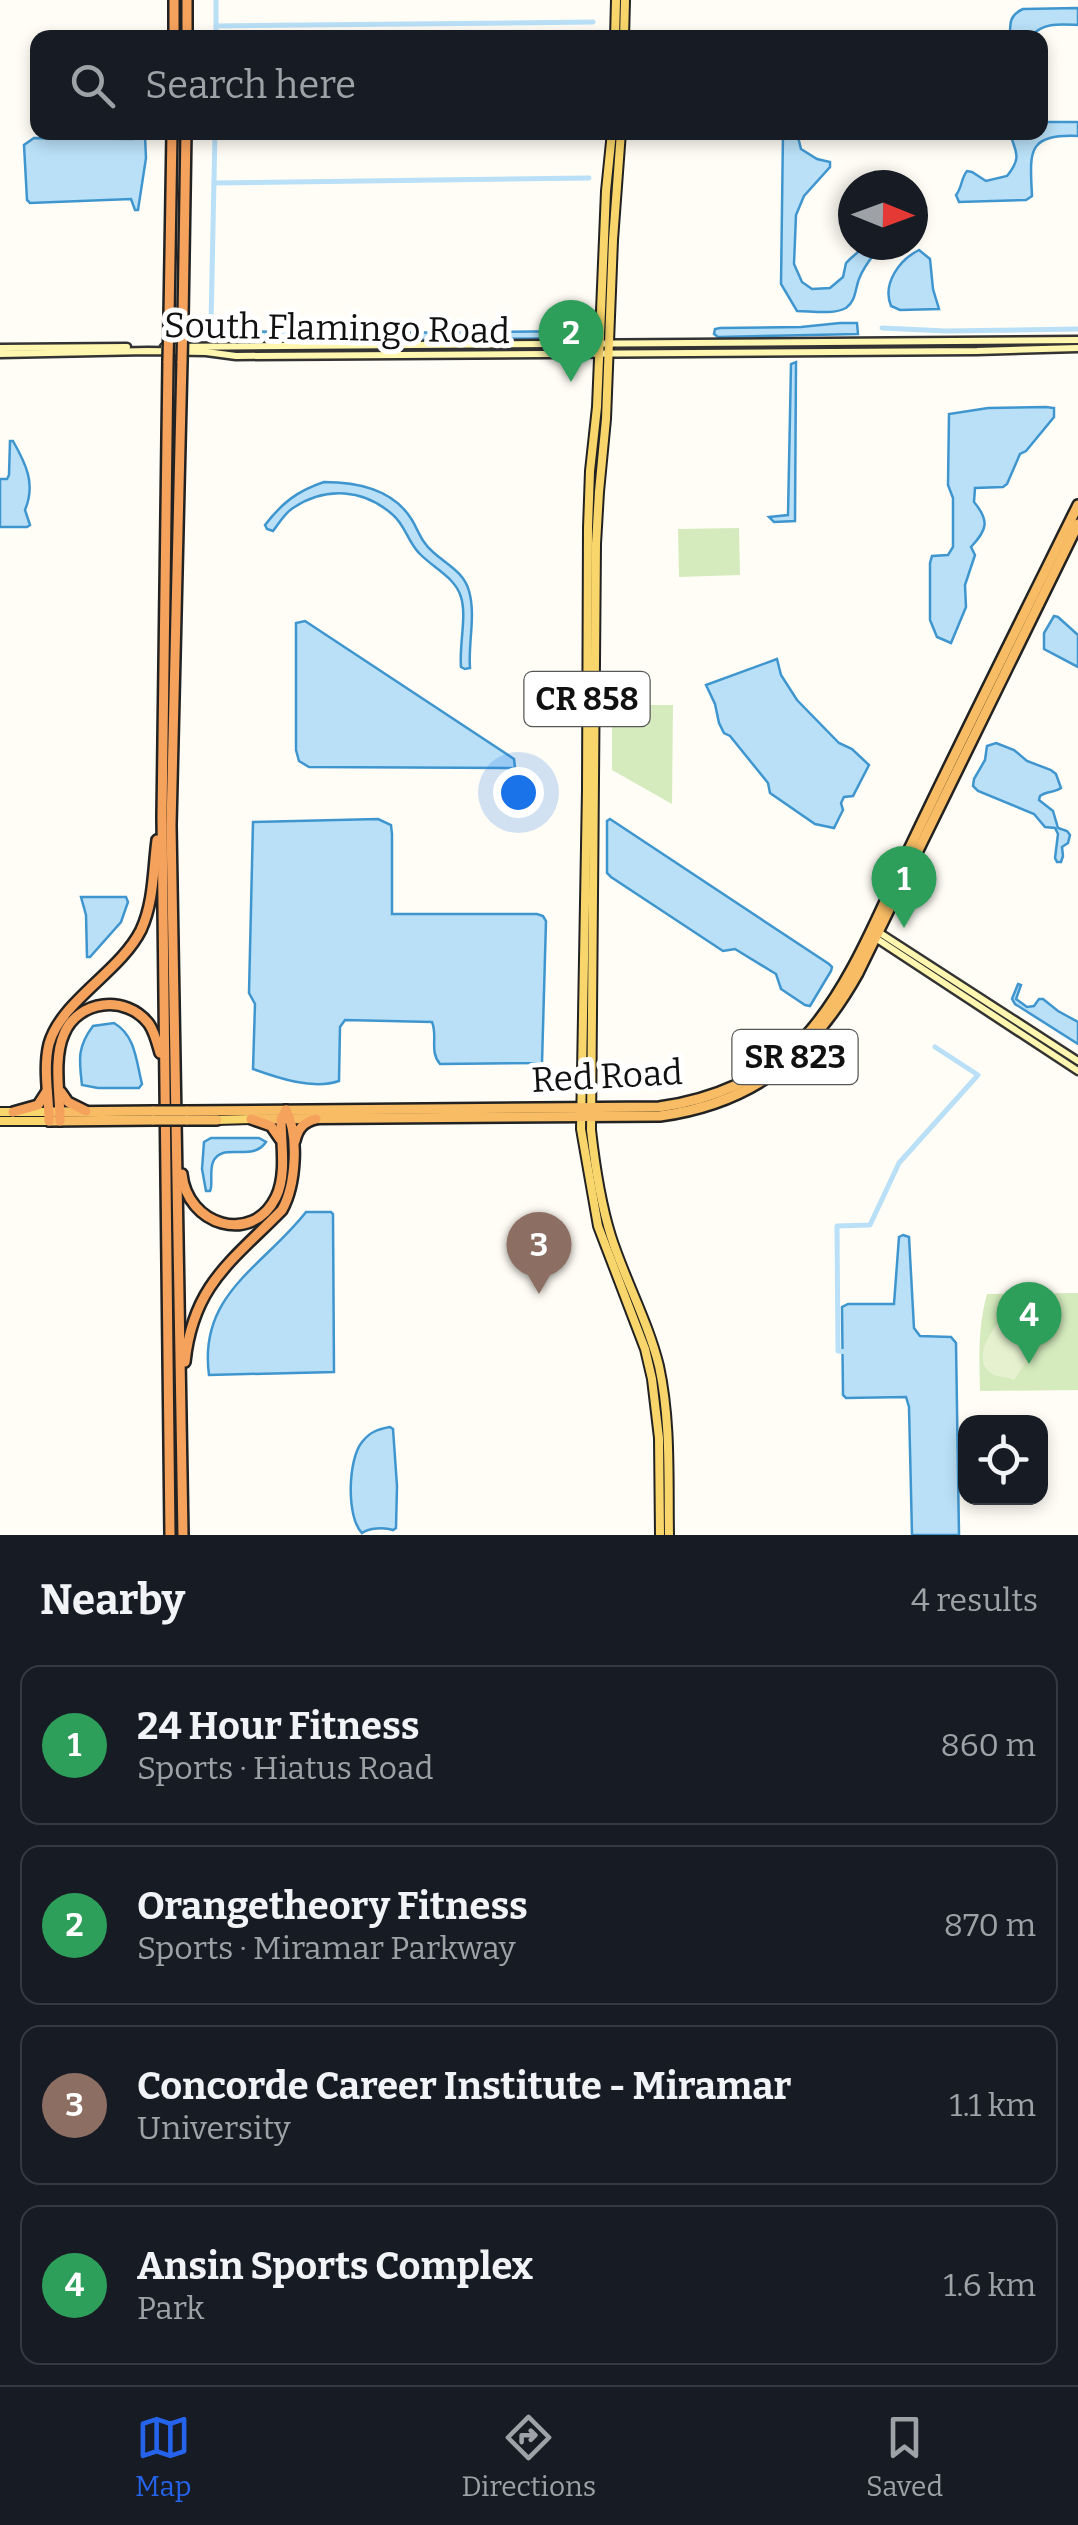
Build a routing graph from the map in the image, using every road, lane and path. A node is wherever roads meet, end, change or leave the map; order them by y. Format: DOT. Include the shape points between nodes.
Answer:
graph roads {
  1 [pos="174,0"];
  2 [pos="187,0"];
  3 [pos="616,0"];
  4 [pos="625,0"];
  5 [pos="174,30"];
  6 [pos="187,30"];
  7 [pos="615,30"];
  8 [pos="624,30"];
  9 [pos="172,140"];
  10 [pos="186,140"];
  11 [pos="611,140"];
  12 [pos="619,140"];
  13 [pos="1078,340"];
  14 [pos="1078,348"];
  15 [pos="599,349"];
  16 [pos="610,349"];
  17 [pos="0,352"];
  18 [pos="1078,505"];
  19 [pos="1078,524"];
  20 [pos="162,817"];
  21 [pos="873,933"];
  22 [pos="163,1060"];
  23 [pos="1078,1060"];
  24 [pos="1078,1071"];
  25 [pos="752,1082"];
  26 [pos="60,1087"];
  27 [pos="47,1089"];
  28 [pos="86,1111"];
  29 [pos="0,1112"];
  30 [pos="13,1112"];
  31 [pos="586,1113"];
  32 [pos="186,1115"];
  33 [pos="54,1116"];
  34 [pos="154,1116"];
  35 [pos="286,1116"];
  36 [pos="316,1119"];
  37 [pos="217,1120"];
  38 [pos="251,1120"];
  39 [pos="0,1121"];
  40 [pos="176,1129"];
  41 [pos="281,1144"];
  42 [pos="292,1148"];
  43 [pos="598,1204"];
  44 [pos="180,1379"];
  45 [pos="170,1535"];
  46 [pos="184,1535"];
  47 [pos="660,1535"];
  48 [pos="669,1535"];
  1 -- 5 [label="highway"];
  2 -- 6 [label="highway"];
  3 -- 7 [label="main road"];
  4 -- 8 [label="main road"];
  9 -- 20 [label="highway, bridge"];
  10 -- 40 [label="highway, bridge" via="170,825"];
  11 -- 15 [label="main road, CR 858"];
  12 -- 16 [label="main road, CR 858"];
  13 -- 16 [label="main road, South Flamingo Road"];
  14 -- 16 [label="main road, South Flamingo Road"];
  15 -- 16 [label="main road, South Flamingo Road"];
  15 -- 17 [label="main road, South Flamingo Road"];
  15 -- 31 [label="main road, CR 858" via="588,528"];
  16 -- 31 [label="main road, CR 858" via="596,544"];
  18 -- 21 [label="highway, Red Road / SR 823"];
  19 -- 21 [label="highway, Red Road / SR 823"];
  20 -- 22 [label="highway"];
  20 -- 27 [label="highway" via="144,922 129,948 54,1030"];
  21 -- 23 [label="main road"];
  21 -- 24 [label="main road"];
  21 -- 25 [label="highway, Red Road / SR 823" via="834,1001 782,1062"];
  21 -- 25 [label="highway, Red Road / SR 823" via="828,1023 778,1071"];
  22 -- 26 [label="highway" via="141,1016 117,1005 97,1006 64,1032"];
  22 -- 45 [label="highway"];
  25 -- 31 [label="highway, Red Road / SR 823" via="672,1105"];
  25 -- 31 [label="highway, Red Road / SR 823" via="707,1106 660,1116"];
  26 -- 28 [label="highway" via="68,1102"];
  26 -- 33 [label="highway"];
  27 -- 30 [label="highway" via="38,1105"];
  27 -- 33 [label="highway"];
  28 -- 33 [label="highway, SR 823"];
  28 -- 34 [label="highway, SR 823"];
  29 -- 30 [label="main road, SR 823"];
  30 -- 33 [label="main road, SR 823"];
  31 -- 35 [label="highway, Red Road / SR 823"];
  31 -- 36 [label="highway, Red Road / SR 823"];
  31 -- 43 [label="main road, CR 858"];
  32 -- 34 [label="highway, Red Road / SR 823, bridge"];
  32 -- 35 [label="highway, Red Road / SR 823"];
  32 -- 37 [label="highway, Red Road / SR 823"];
  33 -- 34 [label="highway, SR 823"];
  33 -- 39 [label="main road, SR 823"];
  35 -- 36 [label="highway, Red Road / SR 823"];
  35 -- 38 [label="highway, Red Road / SR 823"];
  35 -- 41 [label="highway"];
  35 -- 42 [label="highway"];
  36 -- 42 [label="highway" via="300,1128"];
  37 -- 38 [label="main road, Red Road / SR 823"];
  38 -- 41 [label="highway" via="273,1128"];
  40 -- 41 [label="highway" via="189,1200 224,1224 253,1220 274,1202"];
  40 -- 44 [label="highway"];
  42 -- 44 [label="highway" via="287,1200 204,1293"];
  43 -- 47 [label="main road, CR 858" via="605,1250 652,1379"];
  43 -- 48 [label="main road, CR 858" via="658,1366 668,1442"];
  44 -- 46 [label="highway"];
}
